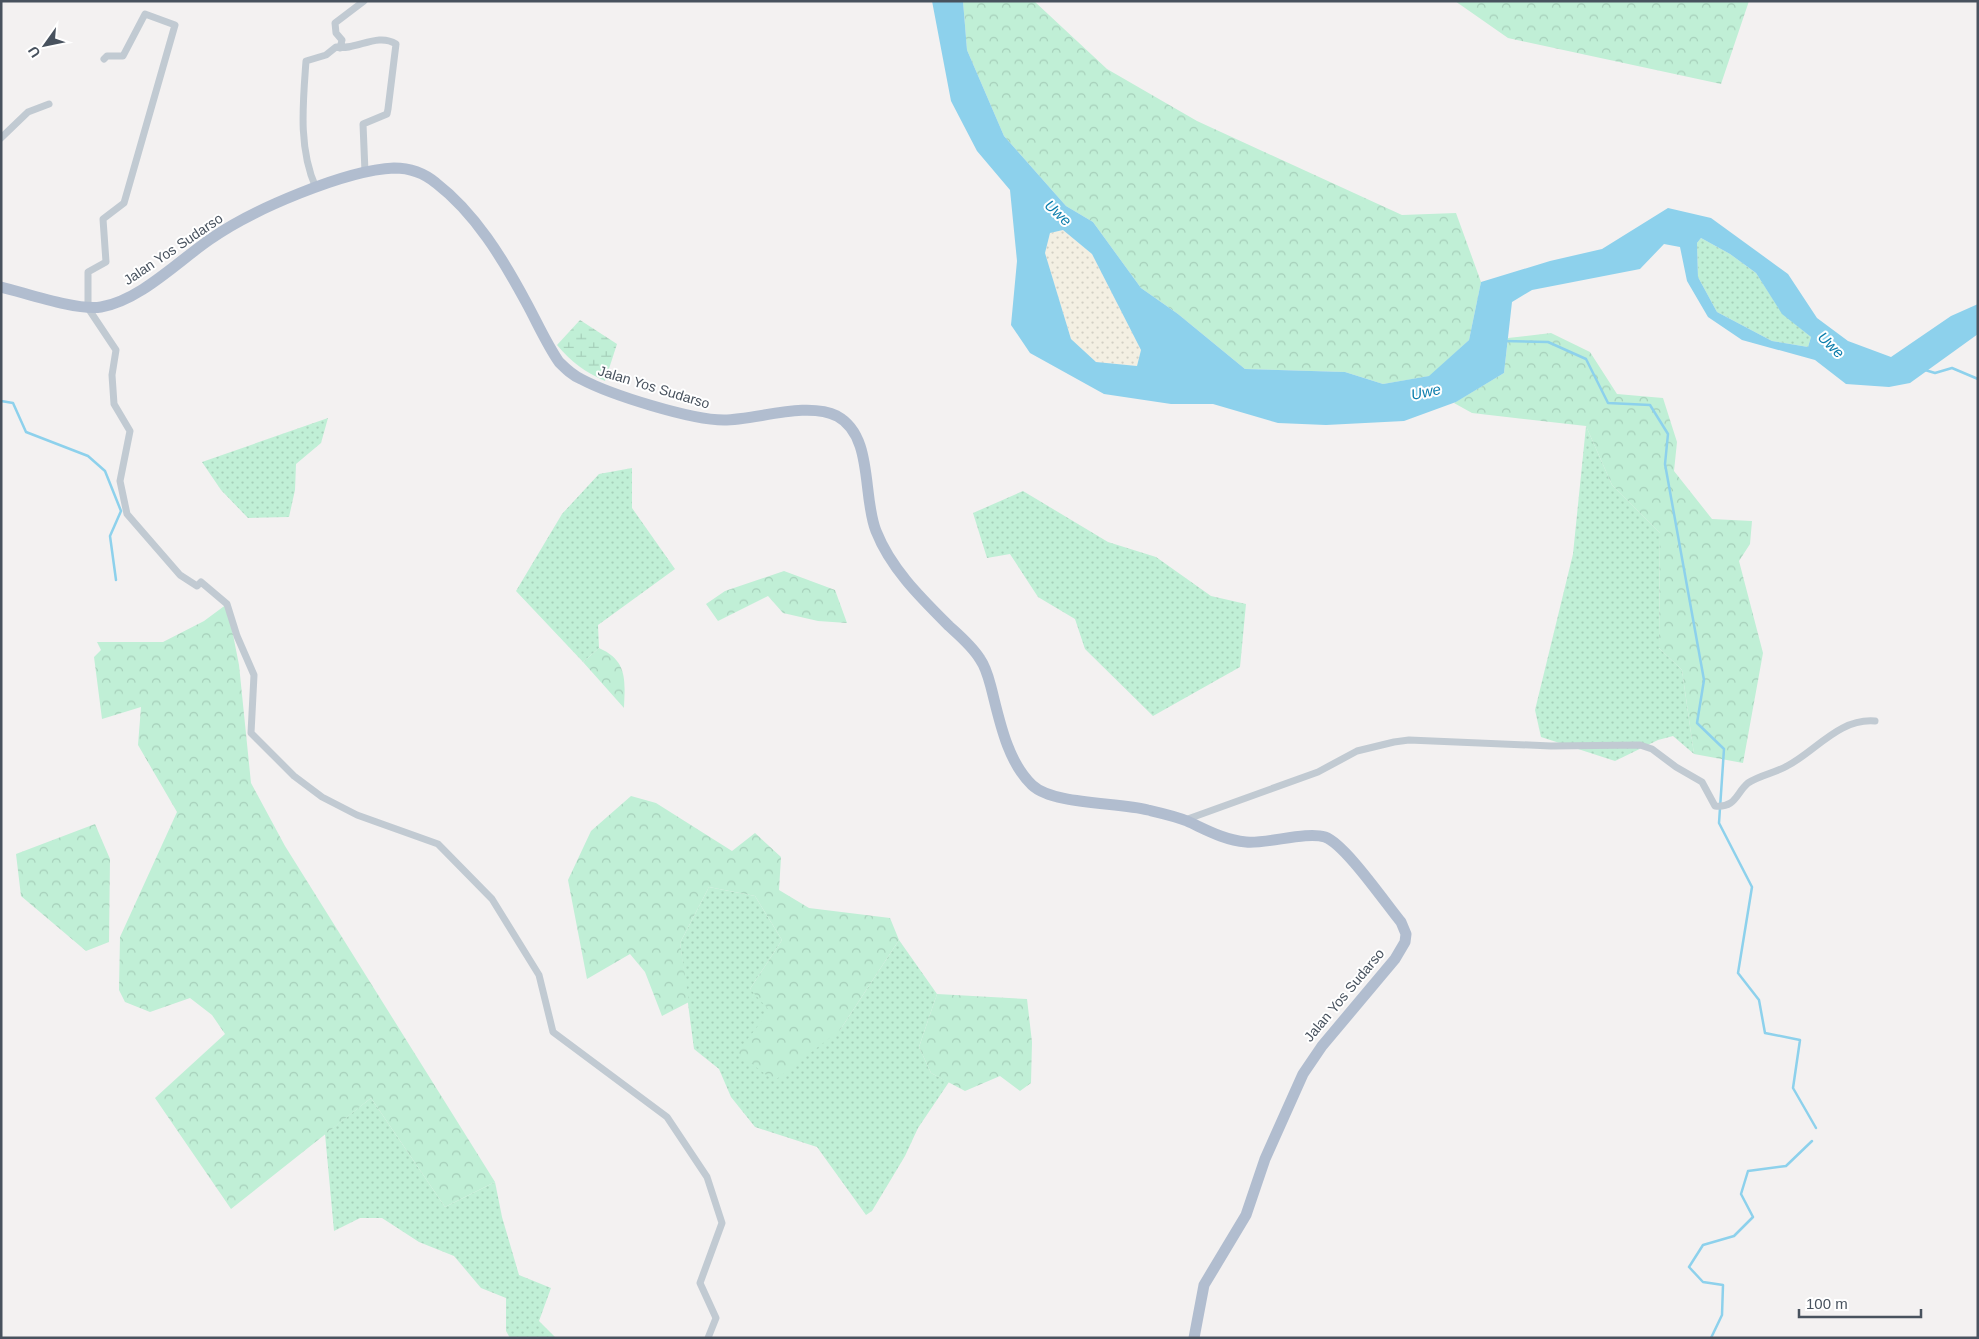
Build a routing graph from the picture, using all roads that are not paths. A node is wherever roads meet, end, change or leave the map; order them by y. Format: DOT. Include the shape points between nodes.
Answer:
graph roads {
  1 [pos="364,1"];
  2 [pos="340,48"];
  3 [pos="104,59"];
  4 [pos="49,104"];
  5 [pos="1,138"];
  6 [pos="365,172"];
  7 [pos="316,188"];
  8 [pos="1,287"];
  9 [pos="88,308"];
  10 [pos="1875,721"];
  11 [pos="1185,821"];
  12 [pos="708,1338"];
  13 [pos="1194,1338"];
  1 -- 2 [label="street" via="335,23 336,33 342,40"];
  2 -- 6 [label="street" via="389,39 396,44 387,114 363,124"];
  2 -- 7 [label="street" via="306,61 302,131 308,171"];
  3 -- 9 [label="street" via="123,56 145,14 175,25 124,203 103,219 106,262 88,272"];
  4 -- 5 [label="street" via="28,112"];
  6 -- 7 [label="main road, Jalan Yos Sudarso"];
  6 -- 11 [label="main road, Jalan Yos Sudarso" via="394,168 418,171 444,190 482,231 559,362 582,380 703,419 822,411 844,421 860,444 869,511 876,532 916,594 981,660 1006,741 1028,780 1035,788 1053,796 1146,809"];
  7 -- 9 [label="main road, Jalan Yos Sudarso" via="275,204 213,237 129,298"];
  8 -- 9 [label="main road, Jalan Yos Sudarso"];
  9 -- 12 [label="street" via="116,350 112,375 114,404 130,431 120,481 127,514 180,575 197,586 201,582 227,604 236,636 254,675 251,733 294,776 322,797 357,815 438,844 492,899 539,975 553,1032 667,1117 707,1177 722,1223 700,1283 716,1318"];
  10 -- 11 [label="street" via="1855,723 1838,730 1792,763 1746,785 1735,801 1720,806 1714,804 1699,779 1652,749 1640,745 1552,746 1409,740 1357,751 1318,772"];
  11 -- 13 [label="main road, Jalan Yos Sudarso" via="1218,836 1249,842 1313,836 1328,839 1341,848 1401,922 1406,934 1395,959 1322,1046 1303,1074 1265,1159 1246,1215 1207,1276"];
}
